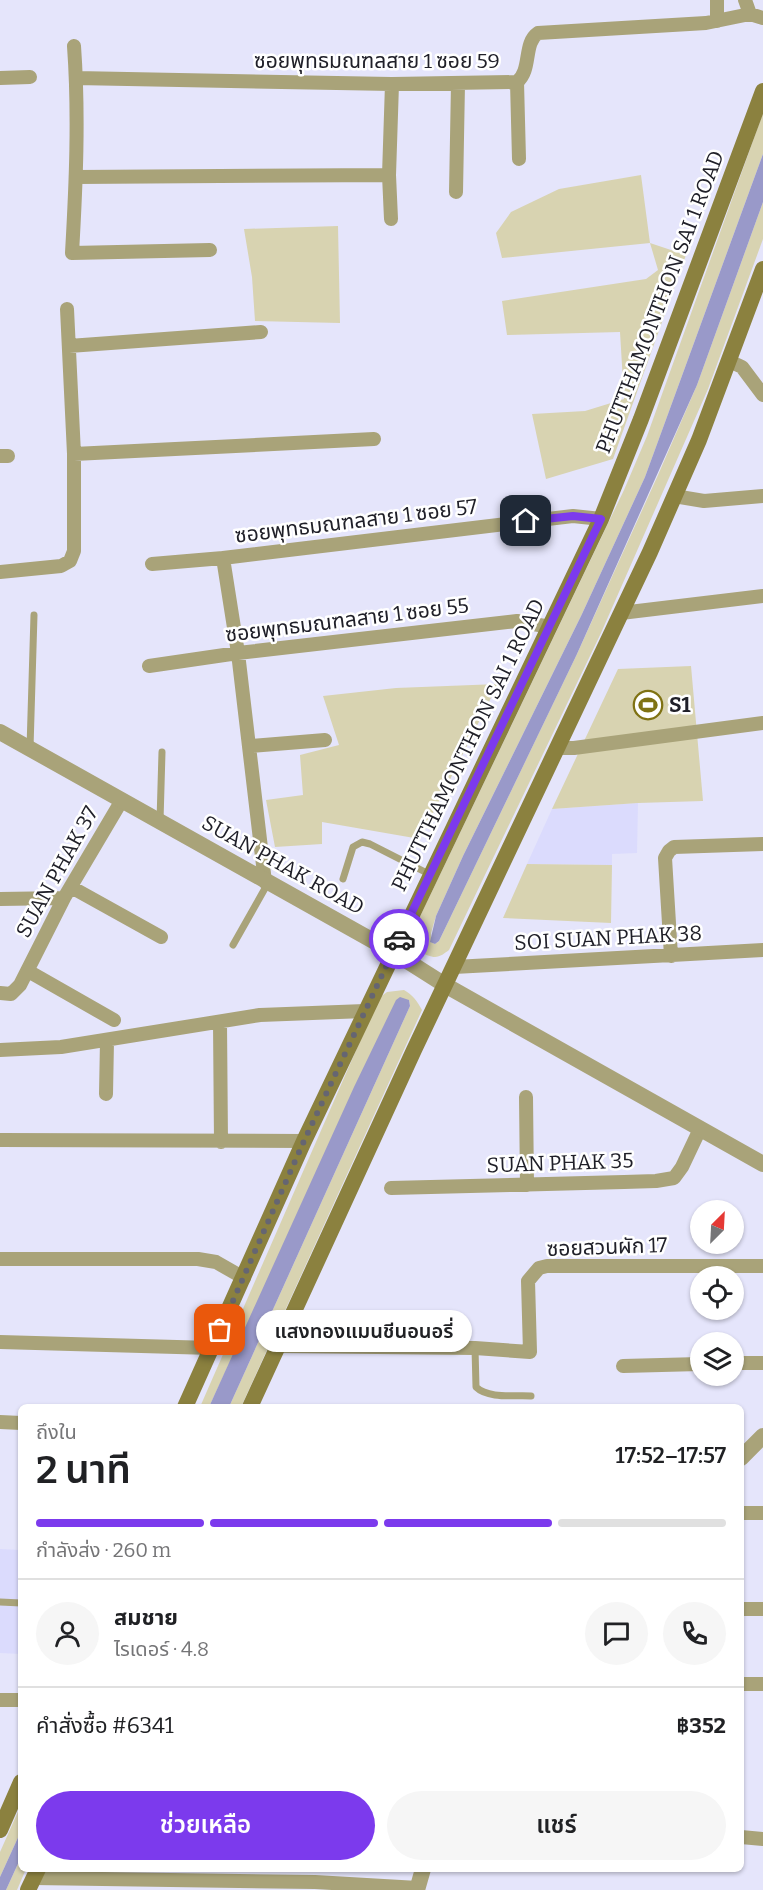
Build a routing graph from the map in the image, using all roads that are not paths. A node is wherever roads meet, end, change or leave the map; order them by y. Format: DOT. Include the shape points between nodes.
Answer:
graph roads {
  1 [pos="717,0"];
  2 [pos="745,0"];
  3 [pos="757,16"];
  4 [pos="717,21"];
  5 [pos="74,46"];
  6 [pos="30,77"];
  7 [pos="0,78"];
  8 [pos="76,78"];
  9 [pos="516,82"];
  10 [pos="392,84"];
  11 [pos="458,84"];
  12 [pos="763,91"];
  13 [pos="519,159"];
  14 [pos="388,175"];
  15 [pos="76,177"];
  16 [pos="456,192"];
  17 [pos="392,219"];
  18 [pos="210,250"];
  19 [pos="763,269"];
  20 [pos="67,309"];
  21 [pos="261,332"];
  22 [pos="69,346"];
  23 [pos="729,362"];
  24 [pos="763,395"];
  25 [pos="374,439"];
  26 [pos="74,454"];
  27 [pos="674,496"];
  28 [pos="763,496"];
  29 [pos="601,519"];
  30 [pos="223,558"];
  31 [pos="152,564"];
  32 [pos="0,572"];
  33 [pos="763,596"];
  34 [pos="621,613"];
  35 [pos="34,615"];
  36 [pos="550,627"];
  37 [pos="238,653"];
  38 [pos="149,666"];
  39 [pos="763,723"];
  40 [pos="0,732"];
  41 [pos="325,740"];
  42 [pos="250,746"];
  43 [pos="30,748"];
  44 [pos="558,748"];
  45 [pos="162,752"];
  46 [pos="122,800"];
  47 [pos="159,822"];
  48 [pos="763,844"];
  49 [pos="431,875"];
  50 [pos="343,879"];
  51 [pos="267,882"];
  52 [pos="68,892"];
  53 [pos="0,899"];
  54 [pos="161,937"];
  55 [pos="233,945"];
  56 [pos="763,950"];
  57 [pos="397,955"];
  58 [pos="671,956"];
  59 [pos="454,967"];
  60 [pos="28,971"];
  61 [pos="440,981"];
  62 [pos="6,994"];
  63 [pos="365,1011"];
  64 [pos="114,1020"];
  65 [pos="220,1023"];
  66 [pos="107,1041"];
  67 [pos="0,1050"];
  68 [pos="106,1094"];
  69 [pos="526,1097"];
  70 [pos="700,1129"];
  71 [pos="0,1140"];
  72 [pos="304,1141"];
  73 [pos="221,1142"];
  74 [pos="763,1164"];
  75 [pos="527,1185"];
  76 [pos="391,1188"];
  77 [pos="0,1259"];
  78 [pos="763,1266"];
  79 [pos="244,1278"];
  80 [pos="0,1342"];
  81 [pos="278,1346"];
  82 [pos="212,1348"];
  83 [pos="475,1348"];
  84 [pos="744,1363"];
  85 [pos="763,1363"];
  86 [pos="690,1364"];
  87 [pos="623,1366"];
  88 [pos="531,1396"];
  89 [pos="186,1404"];
  90 [pos="251,1404"];
  91 [pos="0,1422"];
  92 [pos="18,1423"];
  93 [pos="763,1436"];
  94 [pos="744,1455"];
  95 [pos="744,1513"];
  96 [pos="763,1513"];
  97 [pos="0,1602"];
  98 [pos="18,1603"];
  99 [pos="744,1609"];
  100 [pos="763,1609"];
  101 [pos="744,1684"];
  102 [pos="763,1684"];
  103 [pos="0,1700"];
  104 [pos="18,1700"];
  105 [pos="18,1789"];
  106 [pos="0,1830"];
  107 [pos="744,1836"];
  108 [pos="763,1839"];
  109 [pos="422,1872"];
  110 [pos="33,1879"];
  111 [pos="417,1889"];
  1 -- 4 [label="street"];
  2 -- 3 [label="street"];
  3 -- 4 [label="street, ซอยพุทธมณฑลสาย 1 ซอย 59"];
  4 -- 9 [label="street, ซอยพุทธมณฑลสาย 1 ซอย 59" via="538,33 532,38 525,72"];
  5 -- 8 [label="street"];
  6 -- 7 [label="street"];
  8 -- 10 [label="street, ซอยพุทธมณฑลสาย 1 ซอย 59"];
  8 -- 15 [label="street"];
  9 -- 11 [label="street, ซอยพุทธมณฑลสาย 1 ซอย 59"];
  9 -- 13 [label="street"];
  10 -- 11 [label="street, ซอยพุทธมณฑลสาย 1 ซอย 59"];
  10 -- 14 [label="street"];
  11 -- 16 [label="street"];
  12 -- 29 [label="main road, PHUTTHAMONTHON SAI 1 ROAD"];
  14 -- 15 [label="street"];
  14 -- 17 [label="street"];
  15 -- 18 [label="street" via="72,253"];
  19 -- 23 [label="main road"];
  20 -- 22 [label="street"];
  21 -- 22 [label="street"];
  22 -- 26 [label="street"];
  23 -- 24 [label="street" via="742,367"];
  23 -- 27 [label="main road"];
  25 -- 26 [label="street"];
  26 -- 32 [label="street" via="74,551 70,561 61,566"];
  27 -- 28 [label="street" via="704,501"];
  27 -- 34 [label="main road"];
  29 -- 30 [label="street, ซอยพุทธมณฑลสาย 1 ซอย 57" via="573,516"];
  29 -- 36 [label="main road, PHUTTHAMONTHON SAI 1 ROAD"];
  30 -- 31 [label="street, ซอยพุทธมณฑลสาย 1 ซอย 57"];
  30 -- 37 [label="street"];
  33 -- 34 [label="street"];
  34 -- 44 [label="main road"];
  35 -- 43 [label="lane"];
  36 -- 37 [label="street, ซอยพุทธมณฑลสาย 1 ซอย 55" via="517,621"];
  36 -- 49 [label="main road, PHUTTHAMONTHON SAI 1 ROAD"];
  37 -- 38 [label="street, ซอยพุทธมณฑลสาย 1 ซอย 55"];
  37 -- 42 [label="street"];
  39 -- 44 [label="street"];
  40 -- 43 [label="street, SUAN PHAK ROAD"];
  41 -- 42 [label="street"];
  42 -- 51 [label="street"];
  43 -- 46 [label="street, SUAN PHAK ROAD"];
  44 -- 59 [label="main road"];
  45 -- 47 [label="lane"];
  46 -- 47 [label="street, SUAN PHAK ROAD"];
  46 -- 52 [label="street, SUAN PHAK 37"];
  47 -- 51 [label="street, SUAN PHAK ROAD"];
  48 -- 58 [label="street" via="674,847 669,851 665,858"];
  49 -- 50 [label="lane" via="362,842 353,847"];
  49 -- 57 [label="main road, PHUTTHAMONTHON SAI 1 ROAD"];
  51 -- 55 [label="lane"];
  51 -- 57 [label="street, SUAN PHAK ROAD"];
  52 -- 53 [label="street"];
  52 -- 54 [label="street"];
  52 -- 60 [label="street, SUAN PHAK 37"];
  56 -- 58 [label="street, SOI SUAN PHAK 38"];
  57 -- 61 [label="street, SUAN PHAK ROAD"];
  57 -- 63 [label="main road, PHUTTHAMONTHON SAI 1 ROAD"];
  58 -- 59 [label="street, SOI SUAN PHAK 38"];
  59 -- 61 [label="main road"];
  60 -- 62 [label="street, SUAN PHAK 37" via="16,991"];
  60 -- 64 [label="street"];
  61 -- 70 [label="street, SUAN PHAK ROAD"];
  61 -- 81 [label="main road"];
  63 -- 65 [label="street" via="260,1015"];
  63 -- 72 [label="main road, PHUTTHAMONTHON SAI 1 ROAD"];
  65 -- 66 [label="street"];
  65 -- 73 [label="street"];
  66 -- 67 [label="street"];
  66 -- 68 [label="street"];
  69 -- 75 [label="street"];
  70 -- 74 [label="street, SUAN PHAK ROAD"];
  70 -- 75 [label="street, SUAN PHAK 35" via="674,1178"];
  71 -- 73 [label="street"];
  72 -- 73 [label="street"];
  72 -- 79 [label="main road, PHUTTHAMONTHON SAI 1 ROAD"];
  75 -- 76 [label="street, SUAN PHAK 35"];
  77 -- 79 [label="street" via="198,1259 216,1262"];
  78 -- 83 [label="street, ซอยสวนผัก 17" via="539,1268 528,1281 530,1352"];
  79 -- 82 [label="main road, PHUTTHAMONTHON SAI 1 ROAD"];
  80 -- 82 [label="street"];
  81 -- 83 [label="street"];
  81 -- 90 [label="main road"];
  82 -- 89 [label="main road, PHUTTHAMONTHON SAI 1 ROAD"];
  83 -- 88 [label="lane" via="476,1387 480,1391"];
  84 -- 85 [label="street"];
  86 -- 87 [label="street"];
  91 -- 92 [label="street"];
  93 -- 94 [label="street"];
  95 -- 96 [label="street"];
  97 -- 98 [label="lane"];
  99 -- 100 [label="street"];
  101 -- 102 [label="street"];
  103 -- 104 [label="street"];
  105 -- 106 [label="main road"];
  107 -- 108 [label="street"];
  109 -- 111 [label="street"];
  110 -- 111 [label="street" via="315,1882"];
}
